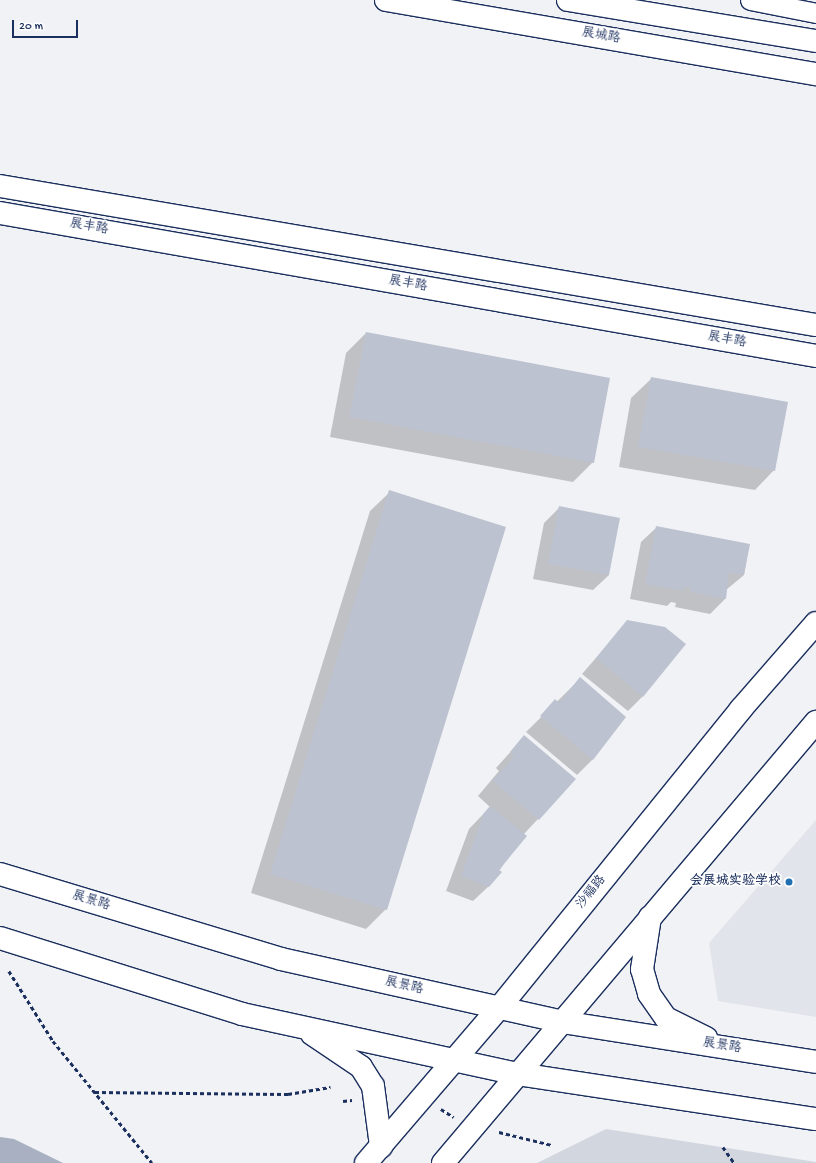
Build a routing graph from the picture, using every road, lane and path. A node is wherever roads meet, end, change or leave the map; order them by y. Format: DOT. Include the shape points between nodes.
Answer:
graph roads {
  1 [pos="386,0"];
  2 [pos="568,0"];
  3 [pos="750,0"];
  4 [pos="816,13"];
  5 [pos="816,41"];
  6 [pos="816,74"];
  7 [pos="0,186"];
  8 [pos="0,213"];
  9 [pos="816,325"];
  10 [pos="816,356"];
  11 [pos="816,623"];
  12 [pos="816,722"];
  13 [pos="0,874"];
  14 [pos="650,917"];
  15 [pos="0,938"];
  16 [pos="9,971"];
  17 [pos="499,1008"];
  18 [pos="562,1022"];
  19 [pos="301,1027"];
  20 [pos="726,1048"];
  21 [pos="453,1060"];
  22 [pos="816,1062"];
  23 [pos="518,1074"];
  24 [pos="330,1087"];
  25 [pos="95,1092"];
  26 [pos="375,1097"];
  27 [pos="422,1098"];
  28 [pos="342,1100"];
  29 [pos="816,1119"];
  30 [pos="474,1126"];
  31 [pos="552,1145"];
  32 [pos="381,1146"];
  33 [pos="724,1147"];
  34 [pos="444,1162"];
  35 [pos="152,1163"];
  36 [pos="366,1163"];
  37 [pos="734,1163"];
  1 -- 6 [label="street, 展城路"];
  2 -- 5 [label="street"];
  3 -- 4 [label="street"];
  7 -- 9 [label="street, 展丰路"];
  8 -- 10 [label="street, 展丰路"];
  11 -- 17 [label="street, 沙福路" via="742,709"];
  12 -- 14 [label="street"];
  13 -- 17 [label="street, 展景路" via="281,959"];
  14 -- 18 [label="street"];
  14 -- 20 [label="street" via="642,969 649,994 666,1018"];
  15 -- 19 [label="street" via="242,1014"];
  16 -- 25 [label="path" via="53,1041"];
  17 -- 18 [label="street, 展景路"];
  17 -- 21 [label="street, 沙福路"];
  18 -- 20 [label="street, 展景路"];
  18 -- 23 [label="street"];
  19 -- 21 [label="street"];
  19 -- 26 [label="street" via="361,1067 373,1086"];
  20 -- 22 [label="street, 展景路"];
  21 -- 23 [label="street"];
  21 -- 27 [label="street, 沙福路"];
  23 -- 29 [label="street"];
  23 -- 30 [label="street"];
  24 -- 25 [label="path" via="288,1094"];
  25 -- 35 [label="path"];
  26 -- 28 [label="path"];
  26 -- 32 [label="street"];
  27 -- 30 [label="path" via="452,1117"];
  27 -- 32 [label="street, 沙福路"];
  30 -- 31 [label="path"];
  30 -- 34 [label="street"];
  32 -- 36 [label="street, 沙福路"];
  33 -- 37 [label="path"];
}
